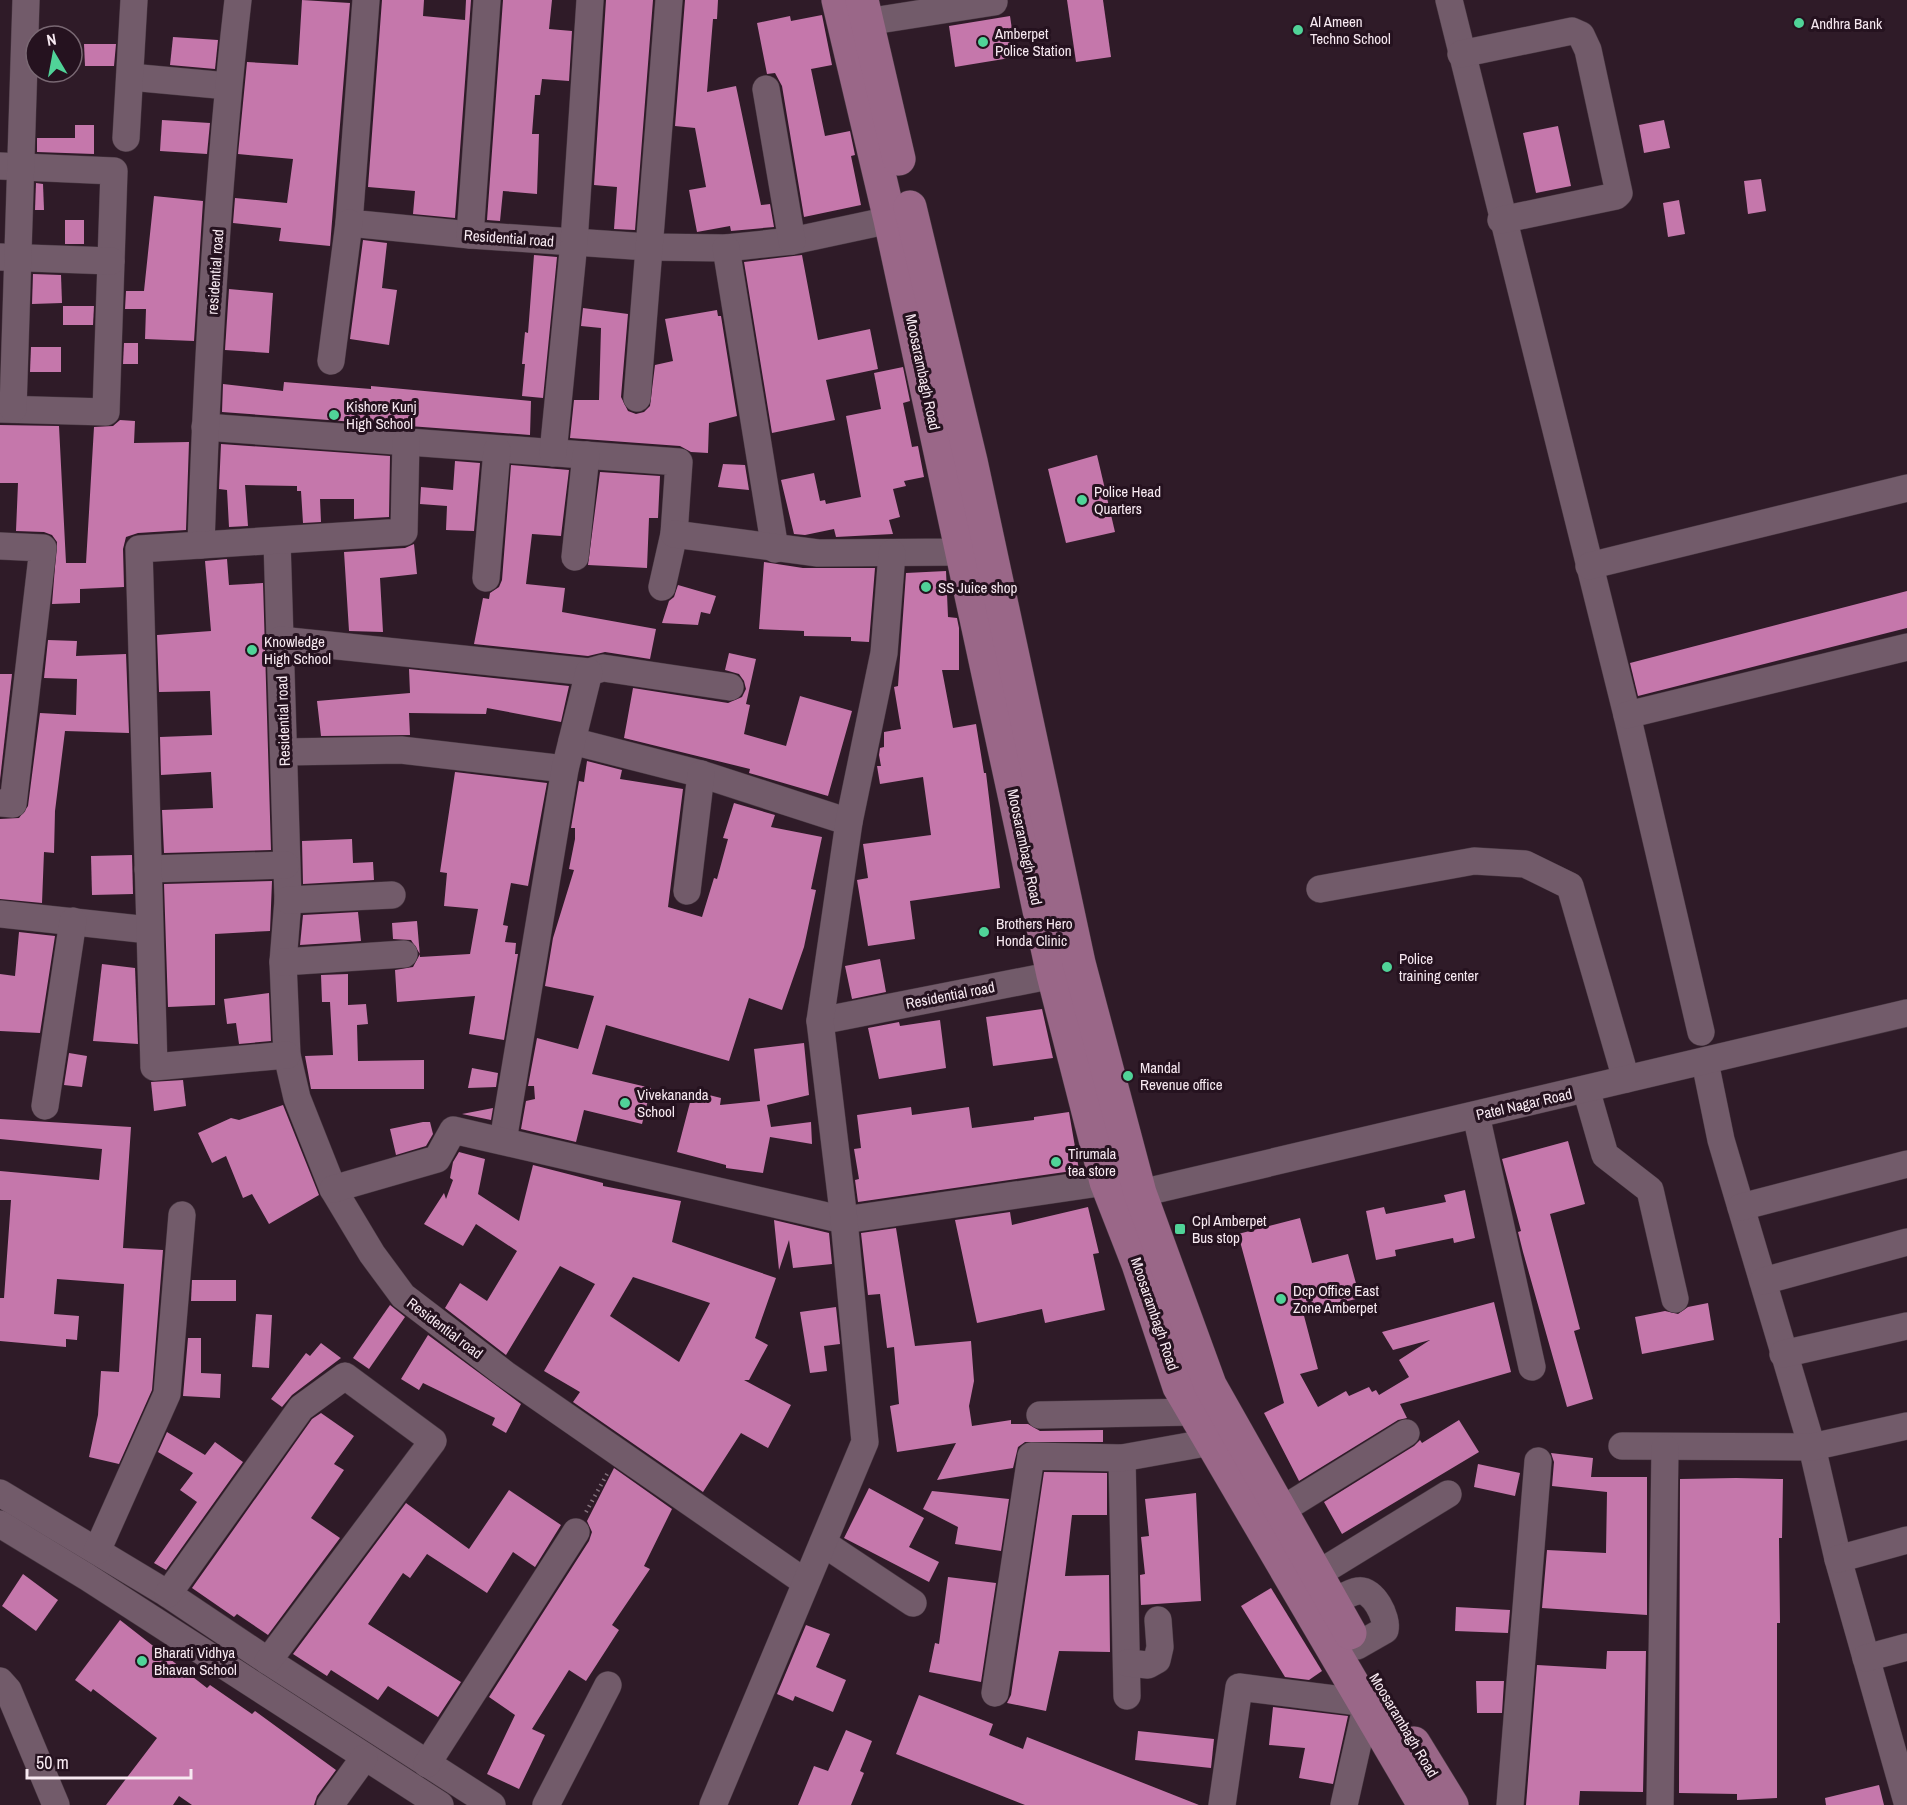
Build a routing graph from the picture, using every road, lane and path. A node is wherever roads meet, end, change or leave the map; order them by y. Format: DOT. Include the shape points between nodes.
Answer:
graph roads {
  1 [pos="26,0"];
  2 [pos="134,0"];
  3 [pos="238,0"];
  4 [pos="366,0"];
  5 [pos="486,0"];
  6 [pos="590,0"];
  7 [pos="669,0"];
  8 [pos="1449,0"];
  9 [pos="994,2"];
  10 [pos="853,12"];
  11 [pos="1461,54"];
  12 [pos="130,77"];
  13 [pos="228,86"];
  14 [pos="766,89"];
  15 [pos="126,138"];
  16 [pos="10,167"];
  17 [pos="890,220"];
  18 [pos="1502,220"];
  19 [pos="349,223"];
  20 [pos="470,235"];
  21 [pos="792,241"];
  22 [pos="574,242"];
  23 [pos="648,247"];
  24 [pos="726,248"];
  25 [pos="10,257"];
  26 [pos="111,261"];
  27 [pos="331,361"];
  28 [pos="637,398"];
  29 [pos="7,409"];
  30 [pos="205,427"];
  31 [pos="406,441"];
  32 [pos="497,450"];
  33 [pos="553,453"];
  34 [pos="586,455"];
  35 [pos="1907,488"];
  36 [pos="674,534"];
  37 [pos="277,541"];
  38 [pos="201,545"];
  39 [pos="0,546"];
  40 [pos="775,549"];
  41 [pos="976,550"];
  42 [pos="892,553"];
  43 [pos="575,557"];
  44 [pos="1589,566"];
  45 [pos="486,578"];
  46 [pos="662,587"];
  47 [pos="280,639"];
  48 [pos="1907,647"];
  49 [pos="589,672"];
  50 [pos="729,687"];
  51 [pos="1627,716"];
  52 [pos="572,741"];
  53 [pos="284,752"];
  54 [pos="566,769"];
  55 [pos="701,774"];
  56 [pos="0,803"];
  57 [pos="849,822"];
  58 [pos="286,865"];
  59 [pos="148,869"];
  60 [pos="1320,889"];
  61 [pos="687,891"];
  62 [pos="392,895"];
  63 [pos="288,900"];
  64 [pos="0,914"];
  65 [pos="73,921"];
  66 [pos="149,930"];
  67 [pos="404,954"];
  68 [pos="284,962"];
  69 [pos="1067,972"];
  70 [pos="1907,1013"];
  71 [pos="820,1021"];
  72 [pos="1701,1032"];
  73 [pos="287,1054"];
  74 [pos="1705,1062"];
  75 [pos="1626,1079"];
  76 [pos="1586,1089"];
  77 [pos="45,1106"];
  78 [pos="1476,1115"];
  79 [pos="503,1141"];
  80 [pos="1907,1164"];
  81 [pos="333,1189"];
  82 [pos="1120,1192"];
  83 [pos="1741,1207"];
  84 [pos="182,1215"];
  85 [pos="844,1220"];
  86 [pos="1907,1242"];
  87 [pos="1763,1281"];
  88 [pos="1675,1299"];
  89 [pos="1907,1326"];
  90 [pos="1783,1354"];
  91 [pos="1532,1367"];
  92 [pos="1193,1412"];
  93 [pos="1040,1415"];
  94 [pos="1907,1426"];
  95 [pos="1406,1433"];
  96 [pos="1210,1442"];
  97 [pos="1622,1446"];
  98 [pos="1812,1447"];
  99 [pos="1665,1448"];
  100 [pos="618,1451"];
  101 [pos="1122,1458"];
  102 [pos="1538,1461"];
  103 [pos="0,1493"];
  104 [pos="1448,1494"];
  105 [pos="1280,1511"];
  106 [pos="0,1524"];
  107 [pos="576,1532"];
  108 [pos="1907,1540"];
  109 [pos="824,1543"];
  110 [pos="97,1551"];
  111 [pos="1838,1559"];
  112 [pos="1316,1575"];
  113 [pos="805,1582"];
  114 [pos="168,1593"];
  115 [pos="913,1603"];
  116 [pos="1158,1620"];
  117 [pos="1907,1647"];
  118 [pos="1866,1658"];
  119 [pos="268,1661"];
  120 [pos="1127,1663"];
  121 [pos="0,1681"];
  122 [pos="608,1685"];
  123 [pos="995,1693"];
  124 [pos="1127,1696"];
  125 [pos="1366,1703"];
  126 [pos="364,1758"];
  127 [pos="427,1764"];
  128 [pos="1907,1802"];
  129 [pos="56,1805"];
  130 [pos="330,1805"];
  131 [pos="440,1805"];
  132 [pos="492,1805"];
  133 [pos="546,1805"];
  134 [pos="713,1805"];
  135 [pos="1222,1805"];
  136 [pos="1344,1805"];
  137 [pos="1424,1805"];
  138 [pos="1452,1805"];
  139 [pos="1510,1805"];
  140 [pos="1660,1805"];
  1 -- 16 [label="street"];
  2 -- 12 [label="street"];
  3 -- 13 [label="street, residential road"];
  4 -- 19 [label="street"];
  5 -- 20 [label="street"];
  6 -- 22 [label="street"];
  7 -- 23 [label="street"];
  8 -- 11 [label="street"];
  9 -- 10 [label="street"];
  10 -- 17 [label="main road, Moosarambagh Road"];
  10 -- 41 [label="main road, Moosarambagh Road"];
  11 -- 18 [label="street"];
  11 -- 18 [label="street" via="1572,32 1581,35 1588,50 1619,193"];
  12 -- 13 [label="street"];
  12 -- 15 [label="street"];
  13 -- 30 [label="street, residential road"];
  14 -- 21 [label="street"];
  16 -- 25 [label="street"];
  16 -- 26 [label="street" via="114,171"];
  17 -- 21 [label="street, Residential road"];
  17 -- 41 [label="main road, Moosarambagh Road"];
  18 -- 44 [label="street"];
  19 -- 20 [label="street, Residential road"];
  19 -- 27 [label="street"];
  20 -- 22 [label="street, Residential road"];
  21 -- 24 [label="street, Residential road"];
  22 -- 23 [label="street, Residential road"];
  22 -- 33 [label="street"];
  23 -- 24 [label="street, Residential road"];
  23 -- 28 [label="street"];
  24 -- 40 [label="street"];
  25 -- 26 [label="street"];
  25 -- 29 [label="street"];
  26 -- 29 [label="street" via="106,412"];
  30 -- 31 [label="street"];
  30 -- 38 [label="street, residential road"];
  31 -- 32 [label="street"];
  31 -- 37 [label="street" via="404,532"];
  32 -- 33 [label="street"];
  32 -- 45 [label="street"];
  33 -- 34 [label="street"];
  34 -- 36 [label="street" via="679,462"];
  34 -- 43 [label="street"];
  35 -- 44 [label="street"];
  36 -- 40 [label="street"];
  36 -- 46 [label="street"];
  37 -- 38 [label="street"];
  37 -- 47 [label="street, Residential road"];
  38 -- 59 [label="street" via="139,549"];
  39 -- 56 [label="street" via="43,548 14,804"];
  40 -- 42 [label="street" via="818,554"];
  41 -- 42 [label="street"];
  41 -- 69 [label="main road, Moosarambagh Road"];
  42 -- 57 [label="street" via="884,654"];
  44 -- 51 [label="street"];
  47 -- 49 [label="street"];
  47 -- 53 [label="street, Residential road"];
  48 -- 51 [label="street"];
  49 -- 50 [label="street" via="603,668"];
  49 -- 52 [label="street"];
  51 -- 72 [label="street"];
  52 -- 54 [label="street"];
  52 -- 55 [label="street"];
  53 -- 54 [label="street" via="401,750"];
  53 -- 58 [label="street, Residential road"];
  54 -- 79 [label="street"];
  55 -- 57 [label="street"];
  55 -- 61 [label="street"];
  57 -- 71 [label="street"];
  58 -- 59 [label="street"];
  58 -- 63 [label="street, Residential road"];
  59 -- 66 [label="street"];
  60 -- 75 [label="street" via="1474,861 1525,864 1570,886"];
  62 -- 63 [label="street"];
  63 -- 68 [label="street, Residential road"];
  64 -- 65 [label="street"];
  65 -- 66 [label="street"];
  65 -- 77 [label="street"];
  66 -- 73 [label="street" via="154,1067"];
  67 -- 68 [label="street"];
  68 -- 73 [label="street, Residential road"];
  69 -- 71 [label="street, Residential road"];
  69 -- 82 [label="main road, Moosarambagh Road" via="1113,1084"];
  70 -- 74 [label="street, Patel Nagar Road"];
  71 -- 85 [label="street"];
  73 -- 81 [label="street, Residential road" via="297,1098"];
  74 -- 75 [label="street, Patel Nagar Road"];
  74 -- 83 [label="street" via="1721,1140"];
  75 -- 76 [label="street, Patel Nagar Road"];
  76 -- 78 [label="street, Patel Nagar Road"];
  76 -- 88 [label="street" via="1605,1155 1650,1190"];
  78 -- 82 [label="street, Patel Nagar Road"];
  78 -- 91 [label="street"];
  79 -- 81 [label="street" via="453,1130 437,1159"];
  79 -- 85 [label="street"];
  80 -- 83 [label="street"];
  81 -- 100 [label="street, Residential road" via="403,1296 505,1374"];
  82 -- 85 [label="street, Patel Nagar Road"];
  82 -- 92 [label="main road, Moosarambagh Road" via="1138,1264 1179,1387"];
  82 -- 105 [label="main road, Moosarambagh Road" via="1210,1385"];
  83 -- 87 [label="street"];
  84 -- 110 [label="street" via="167,1394"];
  85 -- 109 [label="street" via="865,1442"];
  86 -- 87 [label="street"];
  87 -- 90 [label="street"];
  89 -- 90 [label="street"];
  90 -- 98 [label="street"];
  92 -- 93 [label="street"];
  92 -- 96 [label="main road, Moosarambagh Road"];
  94 -- 98 [label="street"];
  95 -- 105 [label="street"];
  96 -- 101 [label="street"];
  96 -- 125 [label="main road, Moosarambagh Road"];
  97 -- 99 [label="street"];
  98 -- 99 [label="street"];
  98 -- 111 [label="street"];
  99 -- 140 [label="street"];
  100 -- 107 [label="path"];
  100 -- 113 [label="street, Residential road"];
  101 -- 120 [label="street"];
  101 -- 123 [label="street" via="1030,1456"];
  102 -- 139 [label="street"];
  103 -- 110 [label="street"];
  104 -- 112 [label="street"];
  105 -- 112 [label="main road, Moosarambagh Road"];
  106 -- 126 [label="street"];
  107 -- 127 [label="street"];
  108 -- 111 [label="street"];
  109 -- 113 [label="street"];
  109 -- 115 [label="street"];
  110 -- 114 [label="street"];
  111 -- 118 [label="street"];
  112 -- 138 [label="main road, Moosarambagh Road"];
  113 -- 134 [label="street"];
  114 -- 119 [label="street"];
  114 -- 119 [label="street" via="301,1408 345,1376 432,1441"];
  116 -- 120 [label="street" via="1157,1660 1148,1665"];
  117 -- 118 [label="street"];
  118 -- 128 [label="street"];
  119 -- 127 [label="street"];
  120 -- 124 [label="street"];
  121 -- 129 [label="street" via="8,1690"];
  122 -- 133 [label="street"];
  125 -- 135 [label="street" via="1239,1687"];
  125 -- 136 [label="street"];
  125 -- 137 [label="main road, Moosarambagh Road"];
  126 -- 130 [label="street"];
  126 -- 131 [label="street"];
  127 -- 132 [label="street"];
}
